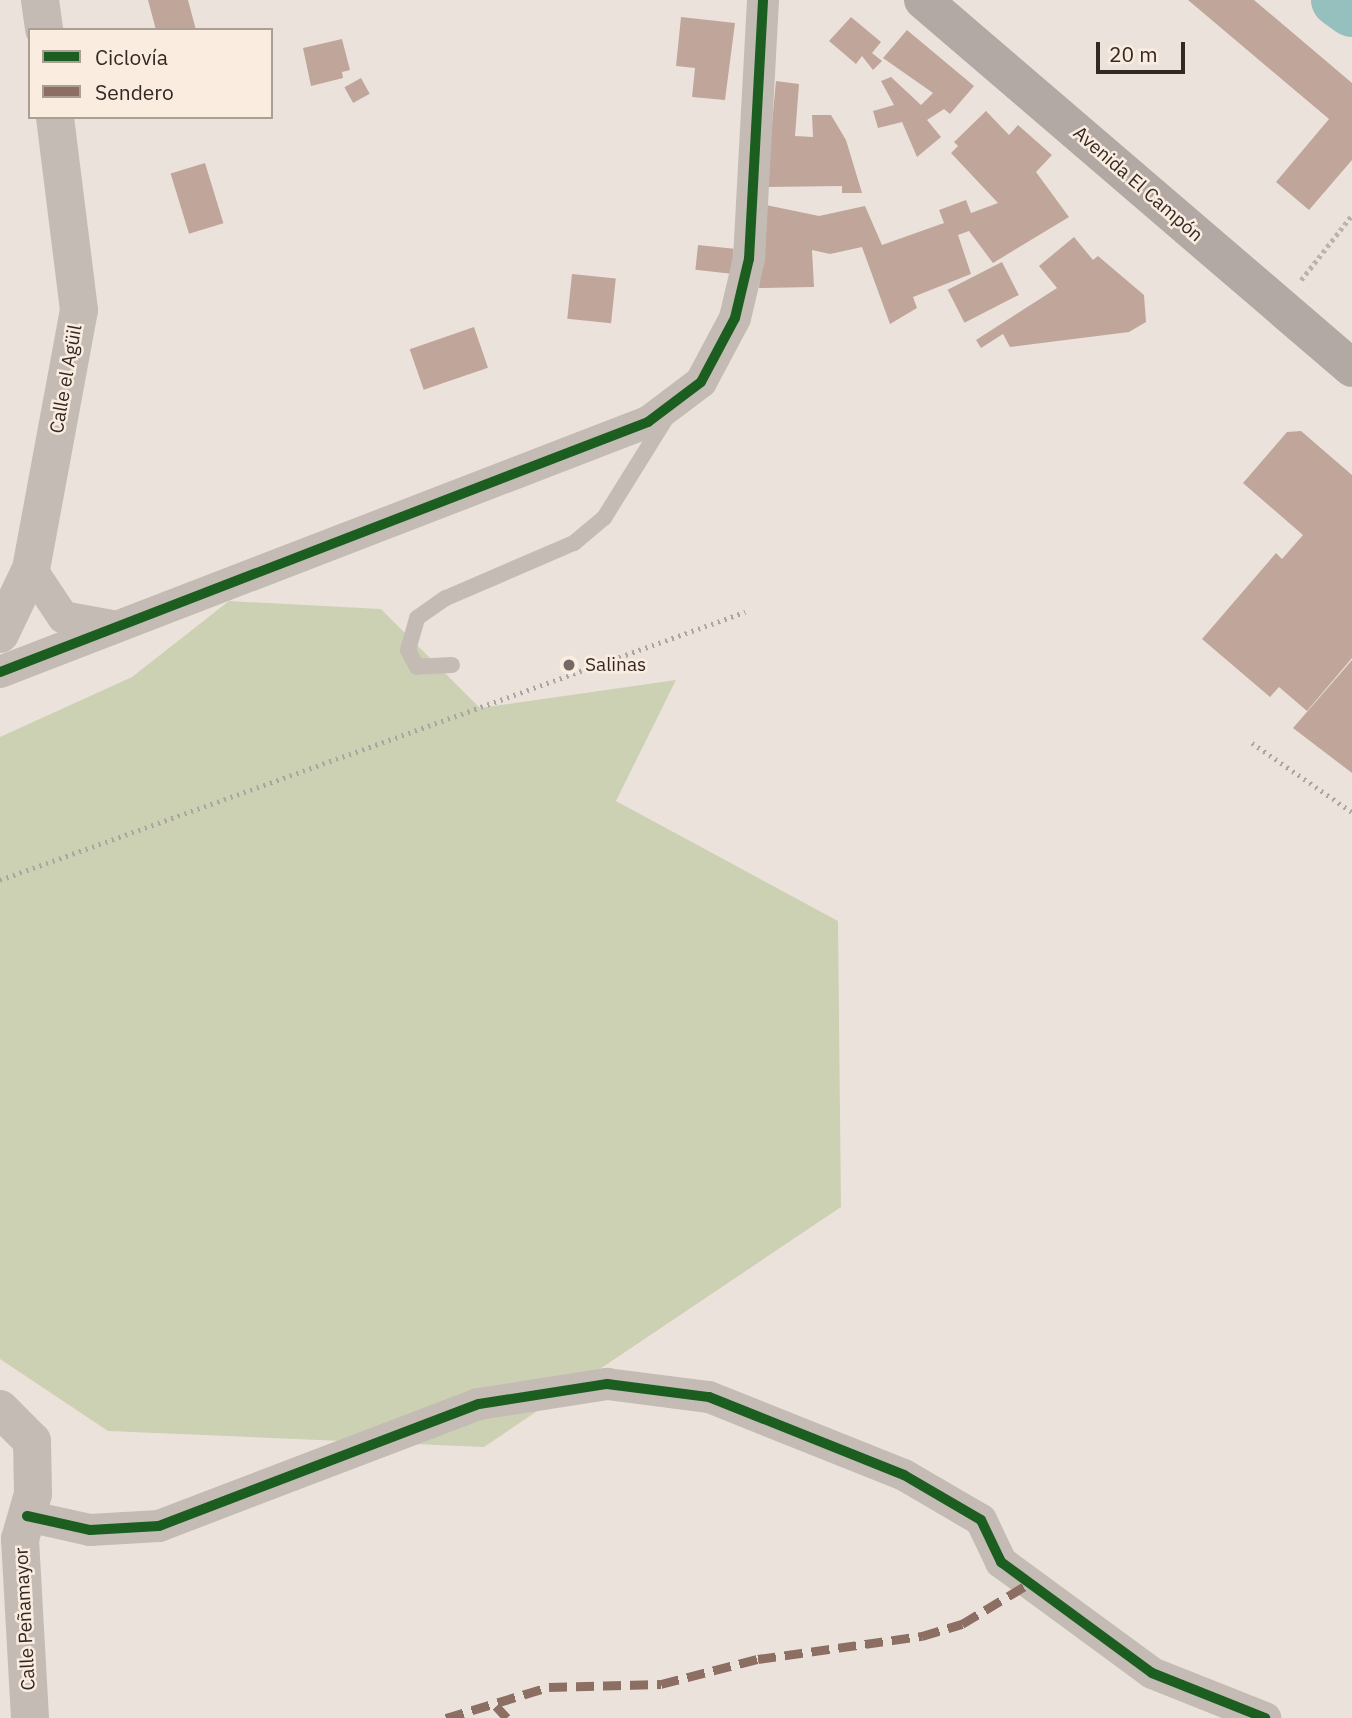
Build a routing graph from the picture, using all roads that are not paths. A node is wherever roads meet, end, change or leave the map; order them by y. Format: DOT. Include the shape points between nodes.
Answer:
graph roads {
  1 [pos="40,0"];
  2 [pos="764,0"];
  3 [pos="923,0"];
  4 [pos="44,28"];
  5 [pos="55,119"];
  6 [pos="1352,368"];
  7 [pos="678,400"];
  8 [pos="32,569"];
  9 [pos="112,626"];
  10 [pos="0,634"];
  11 [pos="452,665"];
  12 [pos="0,671"];
  13 [pos="0,1409"];
  14 [pos="27,1516"];
  15 [pos="30,1718"];
  16 [pos="1265,1718"];
  1 -- 4 [label="street"];
  2 -- 7 [label="street" via="749,259 735,318 701,382"];
  3 -- 6 [label="main road, Avenida El Campón"];
  5 -- 8 [label="street, Calle el Agüil" via="79,310"];
  7 -- 9 [label="street" via="648,422"];
  7 -- 11 [label="lane" via="604,519 574,544 446,598 417,618 408,650 417,667"];
  8 -- 9 [label="street" via="63,617"];
  8 -- 10 [label="street, Calle el Agüil"];
  9 -- 12 [label="street"];
  13 -- 14 [label="street, Calle Peñamayor" via="32,1441 33,1494"];
  14 -- 15 [label="street, Calle Peñamayor" via="20,1539"];
  14 -- 16 [label="street" via="90,1530 159,1525 479,1404 607,1384 709,1397 904,1475 981,1520 1001,1562 1152,1673"];
}
